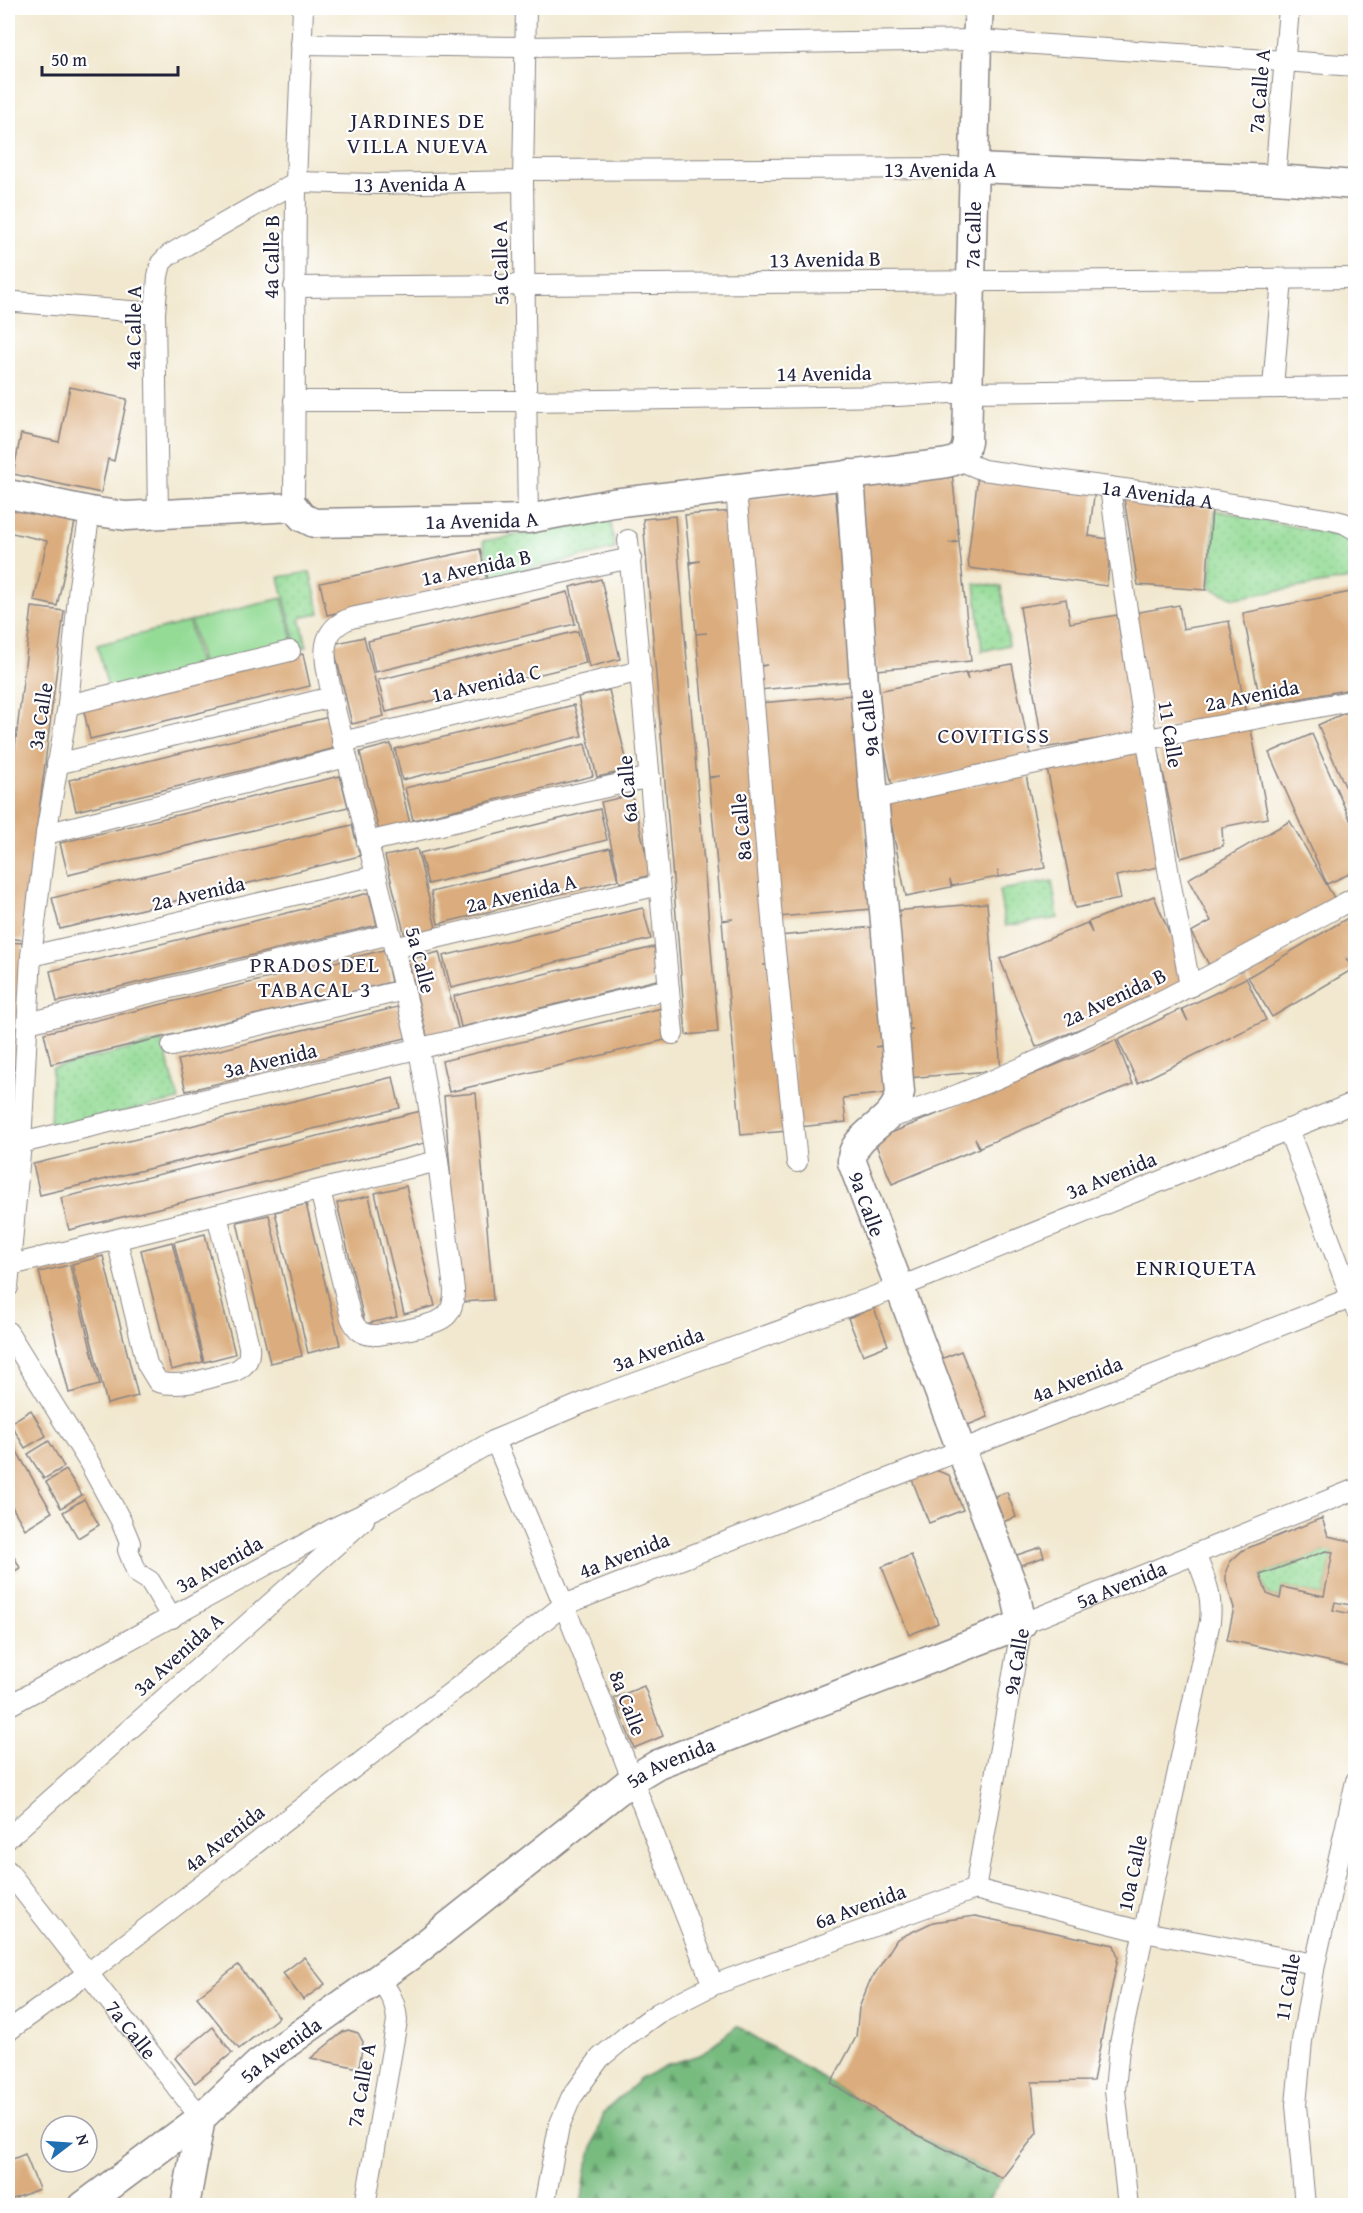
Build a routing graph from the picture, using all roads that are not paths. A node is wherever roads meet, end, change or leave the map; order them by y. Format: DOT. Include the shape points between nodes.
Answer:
graph roads {
  1 [pos="303,8"];
  2 [pos="526,8"];
  3 [pos="979,8"];
  4 [pos="1289,8"];
  5 [pos="977,40"];
  6 [pos="301,44"];
  7 [pos="525,47"];
  8 [pos="1286,61"];
  9 [pos="1356,66"];
  10 [pos="973,168"];
  11 [pos="524,176"];
  12 [pos="1275,179"];
  13 [pos="296,182"];
  14 [pos="1356,185"];
  15 [pos="1356,278"];
  16 [pos="1282,279"];
  17 [pos="971,282"];
  18 [pos="525,286"];
  19 [pos="294,287"];
  20 [pos="16,302"];
  21 [pos="155,313"];
  22 [pos="1273,387"];
  23 [pos="1356,387"];
  24 [pos="968,392"];
  25 [pos="294,401"];
  26 [pos="526,401"];
  27 [pos="959,460"];
  28 [pos="850,474"];
  29 [pos="1110,487"];
  30 [pos="736,489"];
  31 [pos="8,494"];
  32 [pos="294,507"];
  33 [pos="90,512"];
  34 [pos="158,515"];
  35 [pos="528,519"];
  36 [pos="1356,530"];
  37 [pos="630,549"];
  38 [pos="333,628"];
  39 [pos="290,651"];
  40 [pos="641,671"];
  41 [pos="332,697"];
  42 [pos="1356,700"];
  43 [pos="68,705"];
  44 [pos="1147,739"];
  45 [pos="344,749"];
  46 [pos="57,764"];
  47 [pos="650,777"];
  48 [pos="876,798"];
  49 [pos="46,834"];
  50 [pos="367,842"];
  51 [pos="376,876"];
  52 [pos="659,885"];
  53 [pos="1356,897"];
  54 [pos="392,941"];
  55 [pos="31,956"];
  56 [pos="1190,987"];
  57 [pos="669,989"];
  58 [pos="404,990"];
  59 [pos="28,1023"];
  60 [pos="673,1034"];
  61 [pos="172,1046"];
  62 [pos="418,1049"];
  63 [pos="1356,1102"];
  64 [pos="883,1121"];
  65 [pos="1288,1129"];
  66 [pos="21,1143"];
  67 [pos="438,1161"];
  68 [pos="797,1162"];
  69 [pos="320,1190"];
  70 [pos="217,1215"];
  71 [pos="117,1240"];
  72 [pos="11,1265"];
  73 [pos="8,1287"];
  74 [pos="898,1288"];
  75 [pos="1354,1301"];
  76 [pos="8,1332"];
  77 [pos="495,1440"];
  78 [pos="962,1450"];
  79 [pos="1356,1489"];
  80 [pos="380,1506"];
  81 [pos="1195,1554"];
  82 [pos="564,1605"];
  83 [pos="172,1618"];
  84 [pos="1022,1624"];
  85 [pos="8,1706"];
  86 [pos="633,1779"];
  87 [pos="1356,1780"];
  88 [pos="8,1838"];
  89 [pos="1349,1842"];
  90 [pos="8,1871"];
  91 [pos="975,1890"];
  92 [pos="1144,1932"];
  93 [pos="1315,1964"];
  94 [pos="87,1974"];
  95 [pos="378,1978"];
  96 [pos="713,1985"];
  97 [pos="8,2031"];
  98 [pos="201,2118"];
  99 [pos="83,2205"];
  100 [pos="185,2205"];
  101 [pos="365,2205"];
  102 [pos="544,2205"];
  103 [pos="1128,2205"];
  104 [pos="1305,2205"];
  1 -- 6 [label="street, 4a Calle B"];
  2 -- 7 [label="street, 5a Calle A"];
  3 -- 5 [label="main road, 7a Calle"];
  4 -- 8 [label="street, 7a Calle A"];
  5 -- 7 [label="street"];
  5 -- 8 [label="street"];
  5 -- 10 [label="main road, 7a Calle"];
  6 -- 7 [label="street"];
  6 -- 13 [label="street, 4a Calle B"];
  7 -- 11 [label="street, 5a Calle A"];
  8 -- 9 [label="street"];
  8 -- 12 [label="street, 7a Calle A"];
  10 -- 11 [label="street, 13 Avenida A"];
  10 -- 12 [label="main road, 13 Avenida A"];
  10 -- 17 [label="main road, 7a Calle"];
  11 -- 13 [label="street, 13 Avenida A" via="376,184"];
  11 -- 18 [label="street, 5a Calle A"];
  12 -- 14 [label="main road, 13 Avenida A"];
  13 -- 19 [label="street, 4a Calle B"];
  13 -- 21 [label="street, 4a Calle A" via="168,255 158,276"];
  15 -- 16 [label="street, 13 Avenida B"];
  16 -- 17 [label="street, 13 Avenida B"];
  16 -- 22 [label="street"];
  17 -- 18 [label="street, 13 Avenida B"];
  17 -- 24 [label="main road, 7a Calle"];
  18 -- 19 [label="street, 13 Avenida B"];
  18 -- 26 [label="street, 5a Calle A"];
  19 -- 25 [label="street, 4a Calle B"];
  20 -- 21 [label="street"];
  21 -- 34 [label="street, 4a Calle A"];
  22 -- 23 [label="street, 14 Avenida"];
  22 -- 24 [label="street, 14 Avenida"];
  24 -- 26 [label="street, 14 Avenida"];
  24 -- 27 [label="main road" via="967,442"];
  25 -- 26 [label="street, 14 Avenida"];
  25 -- 32 [label="street, 4a Calle B"];
  26 -- 35 [label="street, 5a Calle A"];
  27 -- 28 [label="main road, 1a Avenida A"];
  27 -- 29 [label="street, 1a Avenida A" via="983,470"];
  28 -- 30 [label="main road, 1a Avenida A"];
  28 -- 48 [label="main road, 9a Calle"];
  29 -- 36 [label="street, 1a Avenida A" via="1332,520"];
  29 -- 44 [label="street, 11 Calle"];
  30 -- 35 [label="main road, 1a Avenida A" via="613,503"];
  30 -- 68 [label="street, 8a Calle" via="773,931"];
  31 -- 33 [label="main road"];
  32 -- 34 [label="main road"];
  32 -- 35 [label="main road, 1a Avenida A" via="314,524"];
  33 -- 34 [label="main road"];
  33 -- 43 [label="street, 3a Calle"];
  37 -- 38 [label="street, 1a Avenida B" via="351,618"];
  37 -- 40 [label="street, 6a Calle"];
  38 -- 41 [label="street, 5a Calle" via="326,638 325,650"];
  39 -- 43 [label="street"];
  40 -- 45 [label="street, 1a Avenida C"];
  40 -- 47 [label="street, 6a Calle"];
  41 -- 45 [label="street, 5a Calle"];
  41 -- 46 [label="street"];
  42 -- 44 [label="street, 2a Avenida"];
  43 -- 46 [label="street, 3a Calle"];
  44 -- 48 [label="street, 2a Avenida"];
  44 -- 56 [label="street, 11 Calle"];
  45 -- 49 [label="street, 1a Avenida C"];
  45 -- 50 [label="street, 5a Calle"];
  46 -- 49 [label="street, 3a Calle"];
  47 -- 50 [label="street"];
  47 -- 52 [label="street, 6a Calle"];
  48 -- 64 [label="main road, 9a Calle" via="900,1079 898,1103"];
  49 -- 55 [label="street, 3a Calle"];
  50 -- 51 [label="street, 5a Calle"];
  51 -- 54 [label="street, 5a Calle"];
  51 -- 55 [label="street, 2a Avenida"];
  52 -- 54 [label="street, 2a Avenida A"];
  52 -- 57 [label="street, 6a Calle"];
  53 -- 56 [label="street, 2a Avenida B"];
  54 -- 58 [label="street, 5a Calle"];
  54 -- 59 [label="street, 2a Avenida A"];
  55 -- 59 [label="street, 3a Calle"];
  56 -- 64 [label="street, 2a Avenida B" via="1006,1074"];
  57 -- 60 [label="street, 6a Calle"];
  57 -- 62 [label="street, 3a Avenida"];
  58 -- 61 [label="street"];
  58 -- 62 [label="street, 5a Calle"];
  59 -- 66 [label="street, 3a Calle"];
  62 -- 66 [label="street, 3a Avenida"];
  62 -- 67 [label="street, 5a Calle"];
  63 -- 65 [label="street, 3a Avenida"];
  64 -- 74 [label="main road, 9a Calle" via="855,1147 851,1159"];
  65 -- 74 [label="street, 3a Avenida"];
  65 -- 75 [label="street"];
  66 -- 72 [label="street, 3a Calle"];
  67 -- 69 [label="street"];
  67 -- 69 [label="street, 5a Calle" via="454,1301 446,1316 437,1322 378,1335 361,1333 351,1318"];
  69 -- 70 [label="street"];
  70 -- 71 [label="street"];
  70 -- 71 [label="street" via="249,1346 249,1360 235,1371 180,1384 158,1382 147,1364"];
  71 -- 72 [label="street"];
  72 -- 73 [label="street, 3a Calle"];
  74 -- 77 [label="street, 3a Avenida" via="597,1396"];
  74 -- 78 [label="main road, 9a Calle"];
  75 -- 78 [label="street, 4a Avenida"];
  76 -- 83 [label="street" via="89,1462 130,1543 143,1555 148,1580"];
  77 -- 80 [label="street, 3a Avenida"];
  77 -- 82 [label="street, 8a Calle"];
  78 -- 82 [label="street, 4a Avenida"];
  78 -- 84 [label="main road, 9a Calle" via="1015,1592"];
  79 -- 81 [label="street, 5a Avenida"];
  80 -- 83 [label="street, 3a Avenida"];
  80 -- 88 [label="street, 3a Avenida A"];
  81 -- 84 [label="street, 5a Avenida"];
  81 -- 92 [label="street, 10a Calle" via="1210,1590 1210,1622"];
  82 -- 86 [label="street, 8a Calle"];
  82 -- 94 [label="street, 4a Avenida"];
  83 -- 85 [label="street, 3a Avenida"];
  84 -- 86 [label="main road, 5a Avenida" via="658,1764"];
  84 -- 91 [label="street, 9a Calle"];
  86 -- 95 [label="main road, 5a Avenida"];
  86 -- 96 [label="street, 8a Calle"];
  87 -- 89 [label="street, 11 Calle"];
  89 -- 93 [label="street, 11 Calle"];
  90 -- 94 [label="street, 7a Calle"];
  91 -- 92 [label="street"];
  91 -- 96 [label="street, 6a Avenida"];
  92 -- 93 [label="street"];
  92 -- 103 [label="street, 10a Calle" via="1119,2048 1115,2090"];
  93 -- 104 [label="street, 11 Calle" via="1296,2105"];
  94 -- 97 [label="street, 4a Avenida"];
  94 -- 98 [label="street, 7a Calle"];
  95 -- 98 [label="main road, 5a Avenida" via="258,2064"];
  95 -- 101 [label="street, 7a Calle A" via="396,2006 397,2021"];
  96 -- 102 [label="street, 6a Avenida" via="658,2013 595,2065 571,2098 559,2126"];
  98 -- 99 [label="main road, 5a Avenida"];
  98 -- 100 [label="main road"];
}
